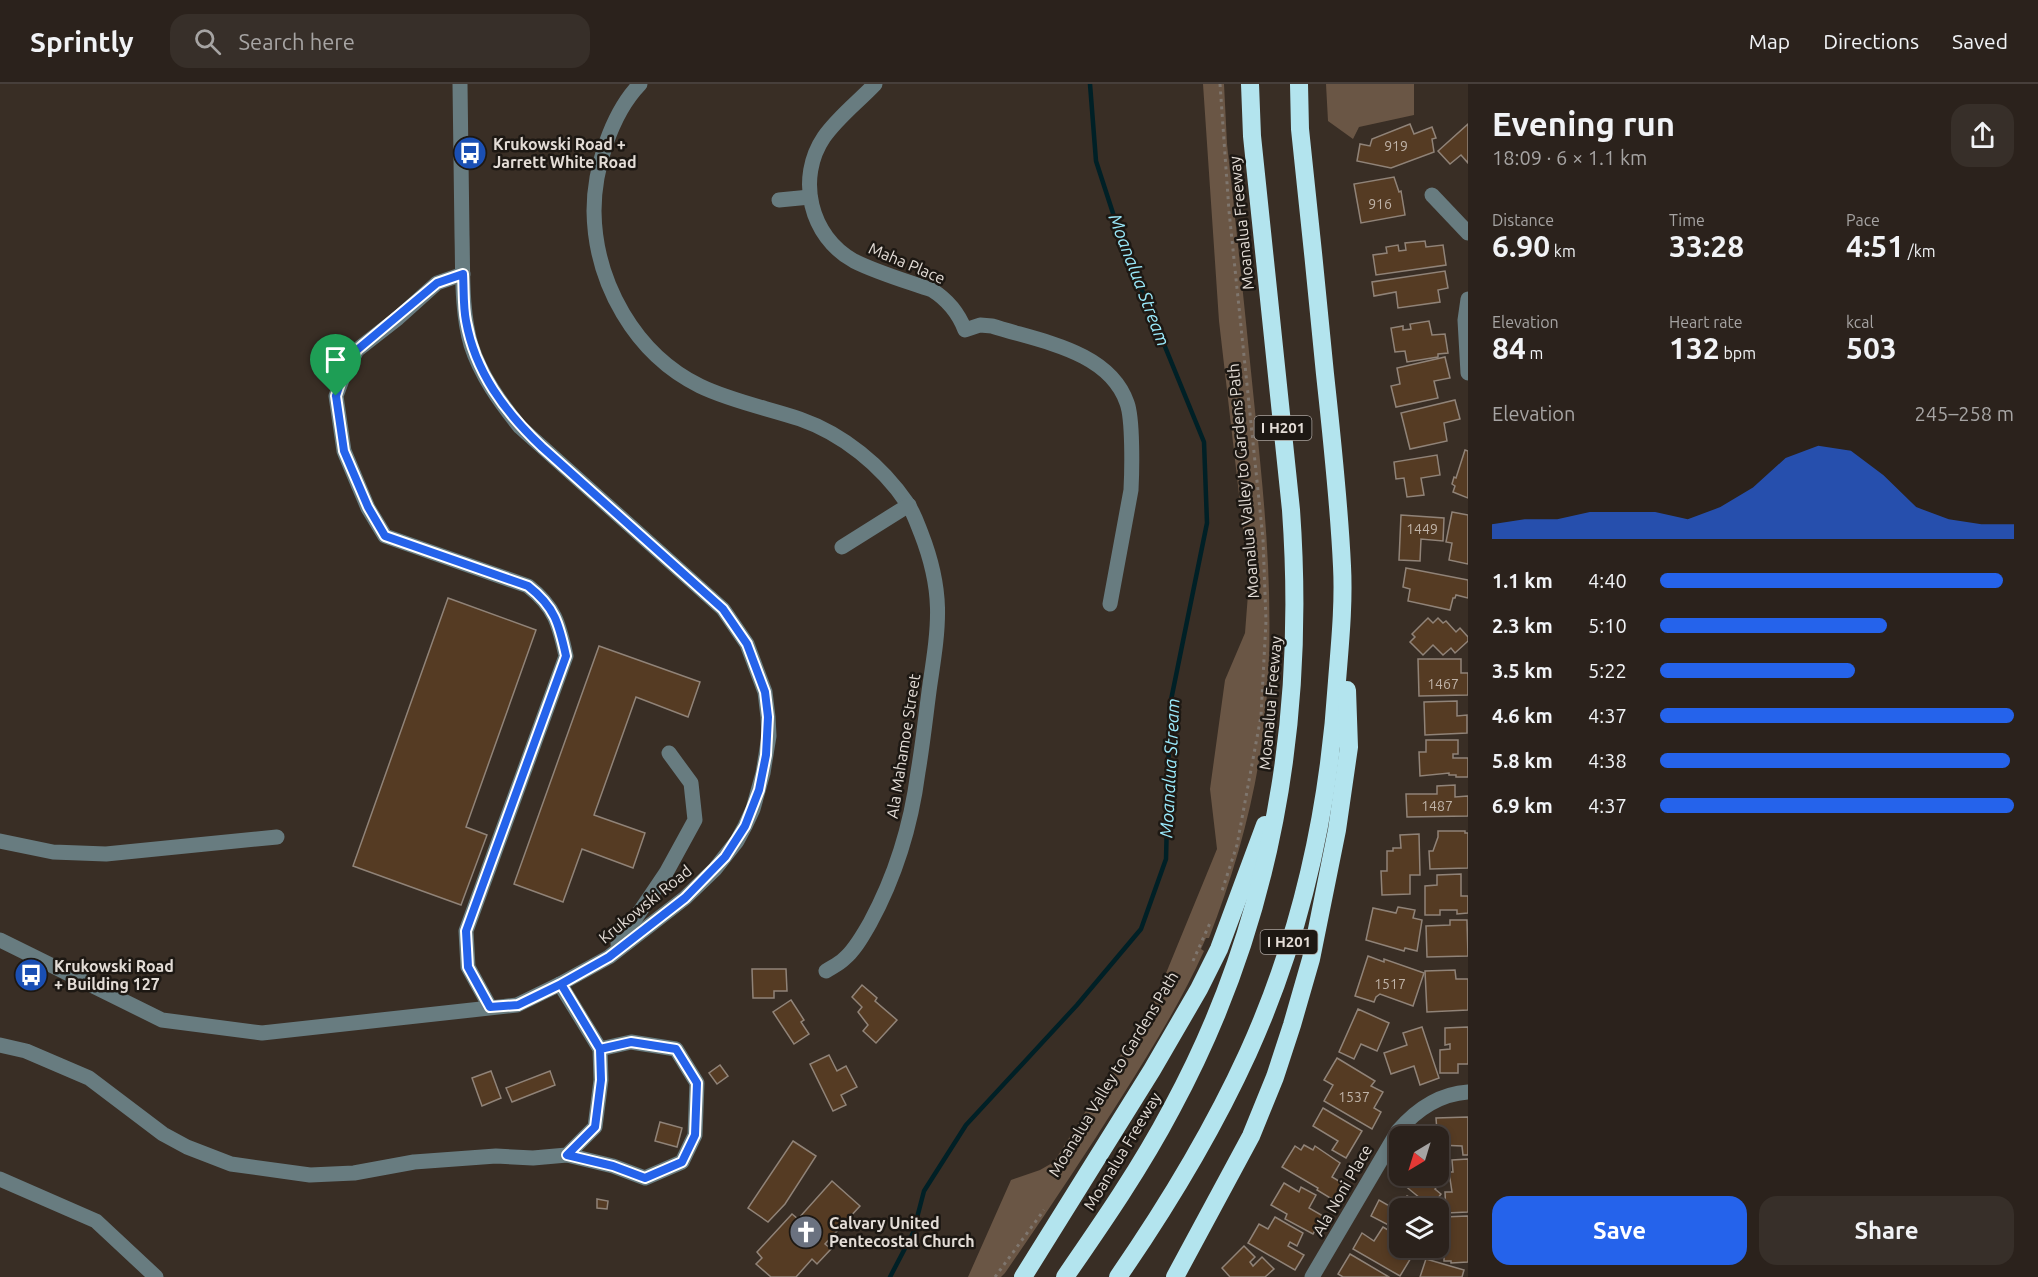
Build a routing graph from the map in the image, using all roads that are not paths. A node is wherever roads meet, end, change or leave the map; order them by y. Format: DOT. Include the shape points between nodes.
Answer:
graph roads {
  1 [pos="460,84"];
  2 [pos="640,84"];
  3 [pos="876,84"];
  4 [pos="1250,84"];
  5 [pos="1299,84"];
  6 [pos="1432,195"];
  7 [pos="810,197"];
  8 [pos="779,200"];
  9 [pos="1468,233"];
  10 [pos="463,274"];
  11 [pos="1468,299"];
  12 [pos="1468,373"];
  13 [pos="909,505"];
  14 [pos="842,547"];
  15 [pos="1342,568"];
  16 [pos="1110,603"];
  17 [pos="669,753"];
  18 [pos="1284,773"];
  19 [pos="277,837"];
  20 [pos="0,841"];
  21 [pos="0,940"];
  22 [pos="609,957"];
  23 [pos="826,971"];
  24 [pos="561,984"];
  25 [pos="490,1007"];
  26 [pos="0,1045"];
  27 [pos="600,1049"];
  28 [pos="1468,1092"];
  29 [pos="567,1155"];
  30 [pos="0,1179"];
  31 [pos="1051,1233"];
  32 [pos="156,1277"];
  33 [pos="1015,1277"];
  34 [pos="1023,1277"];
  35 [pos="1065,1277"];
  36 [pos="1118,1277"];
  37 [pos="1175,1277"];
  38 [pos="1312,1277"];
  1 -- 10 [label="street, Krukowski Road"];
  2 -- 13 [label="street, Ala Mahamoe Street" via="624,105 608,140 594,195 598,253 618,307 642,340 686,378 830,433 871,461"];
  3 -- 7 [label="street, Maha Place" via="823,138 810,172"];
  4 -- 18 [label="highway, Moanalua Freeway / I H201" via="1295,563 1294,669"];
  5 -- 15 [label="highway, I H201"];
  6 -- 9 [label="street"];
  7 -- 8 [label="street"];
  7 -- 16 [label="street, Maha Place" via="824,233 842,252 864,266 932,290 956,311 965,330 992,326 1078,353 1103,368 1126,399 1131,481"];
  10 -- 22 [label="street, Krukowski Road" via="471,345 502,405 520,427 723,609 747,644 765,692 769,736 763,773 753,809 736,841 693,891"];
  10 -- 25 [label="street" via="437,283 357,350 336,396 344,451 385,536 528,586 546,600 560,628 566,656 466,931 468,967"];
  11 -- 12 [label="street"];
  13 -- 14 [label="street"];
  13 -- 23 [label="street, Ala Mahamoe Street" via="933,568 939,620 913,808 899,860 880,905 846,958"];
  15 -- 36 [label="highway, I H201" via="1340,647 1329,770 1302,901 1286,952 1261,1023 1225,1101 1172,1195"];
  15 -- 37 [label="highway" via="1349,747 1311,959 1275,1077 1251,1136"];
  17 -- 22 [label="street" via="691,783 695,820 666,873"];
  18 -- 31 [label="highway" via="1219,949 1199,989"];
  18 -- 35 [label="highway, Moanalua Freeway / I H201" via="1254,907 1209,1033 1140,1166"];
  19 -- 20 [label="street" via="106,854 53,852"];
  21 -- 25 [label="street, Krukowski Road" via="162,1020 262,1034"];
  22 -- 24 [label="street, Krukowski Road"];
  24 -- 25 [label="street, Krukowski Road" via="518,1005"];
  24 -- 27 [label="street"];
  26 -- 29 [label="street" via="89,1078 163,1134 231,1164 310,1174 354,1173 414,1162"];
  27 -- 29 [label="street" via="595,1127"];
  27 -- 29 [label="street" via="631,1042 676,1049 697,1083 695,1135 682,1162 645,1178"];
  28 -- 38 [label="street, Ala Noni Place" via="1427,1105 1398,1131"];
  30 -- 32 [label="street" via="96,1221"];
  31 -- 33 [label="highway"];
  31 -- 34 [label="highway"];
}
